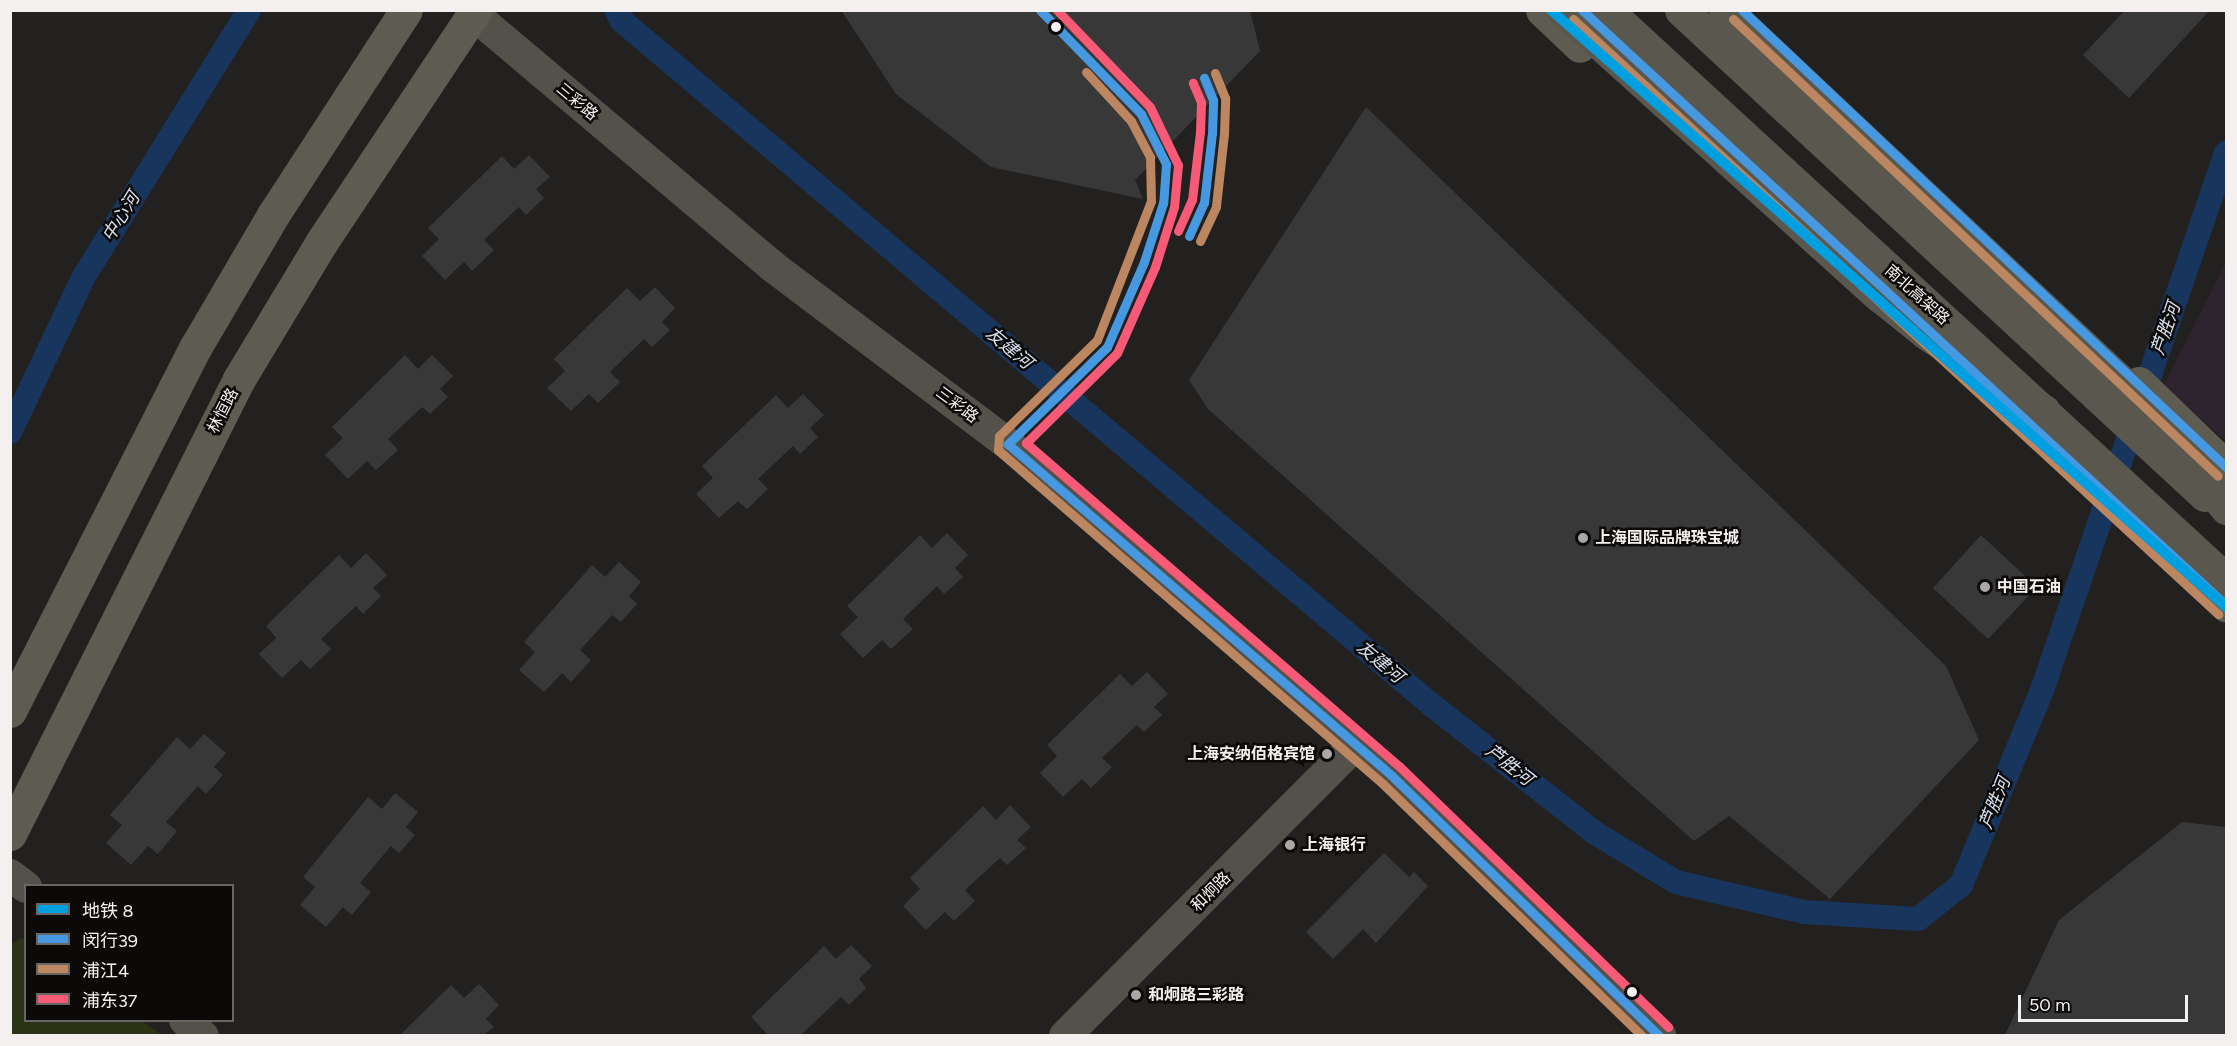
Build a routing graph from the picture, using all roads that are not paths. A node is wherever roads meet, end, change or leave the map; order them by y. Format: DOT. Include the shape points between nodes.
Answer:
graph roads {
  1 [pos="406,10"];
  2 [pos="1542,10"];
  3 [pos="1563,10"];
  4 [pos="1581,10"];
  5 [pos="1606,10"];
  6 [pos="1681,10"];
  7 [pos="1701,10"];
  8 [pos="1725,10"];
  9 [pos="1741,10"];
  10 [pos="474,12"];
  11 [pos="1893,296"];
  12 [pos="2102,364"];
  13 [pos="2044,411"];
  14 [pos="2180,436"];
  15 [pos="2226,467"];
  16 [pos="2226,493"];
  17 [pos="2226,508"];
  18 [pos="2226,515"];
  19 [pos="2226,580"];
  20 [pos="2226,605"];
  21 [pos="10,711"];
  22 [pos="1355,746"];
  23 [pos="10,834"];
  24 [pos="10,875"];
  25 [pos="24,886"];
  26 [pos="187,1022"];
  27 [pos="203,1035"];
  28 [pos="1065,1035"];
  29 [pos="1660,1035"];
  1 -- 21 [label="main road" via="273,215 195,348"];
  2 -- 11 [label="main road" via="1779,227 1836,266"];
  3 -- 13 [label="highway, bridge" via="1880,296 1926,333"];
  4 -- 11 [label="main road"];
  5 -- 13 [label="highway, 南北高架路, bridge"];
  6 -- 18 [label="highway"];
  7 -- 12 [label="main road"];
  8 -- 17 [label="highway, bridge" via="2120,381 2168,432"];
  9 -- 12 [label="main road"];
  10 -- 22 [label="street, 三彩路" via="772,266 1008,444"];
  10 -- 23 [label="main road, 林恒路" via="321,243 239,379"];
  11 -- 20 [label="main road"];
  12 -- 14 [label="main road"];
  13 -- 19 [label="highway, 南北高架路"];
  14 -- 15 [label="main road"];
  14 -- 16 [label="main road"];
  22 -- 28 [label="street, 和炯路"];
  22 -- 29 [label="street, 三彩路" via="1461,840"];
  24 -- 25 [label="street"];
  26 -- 27 [label="street"];
}
